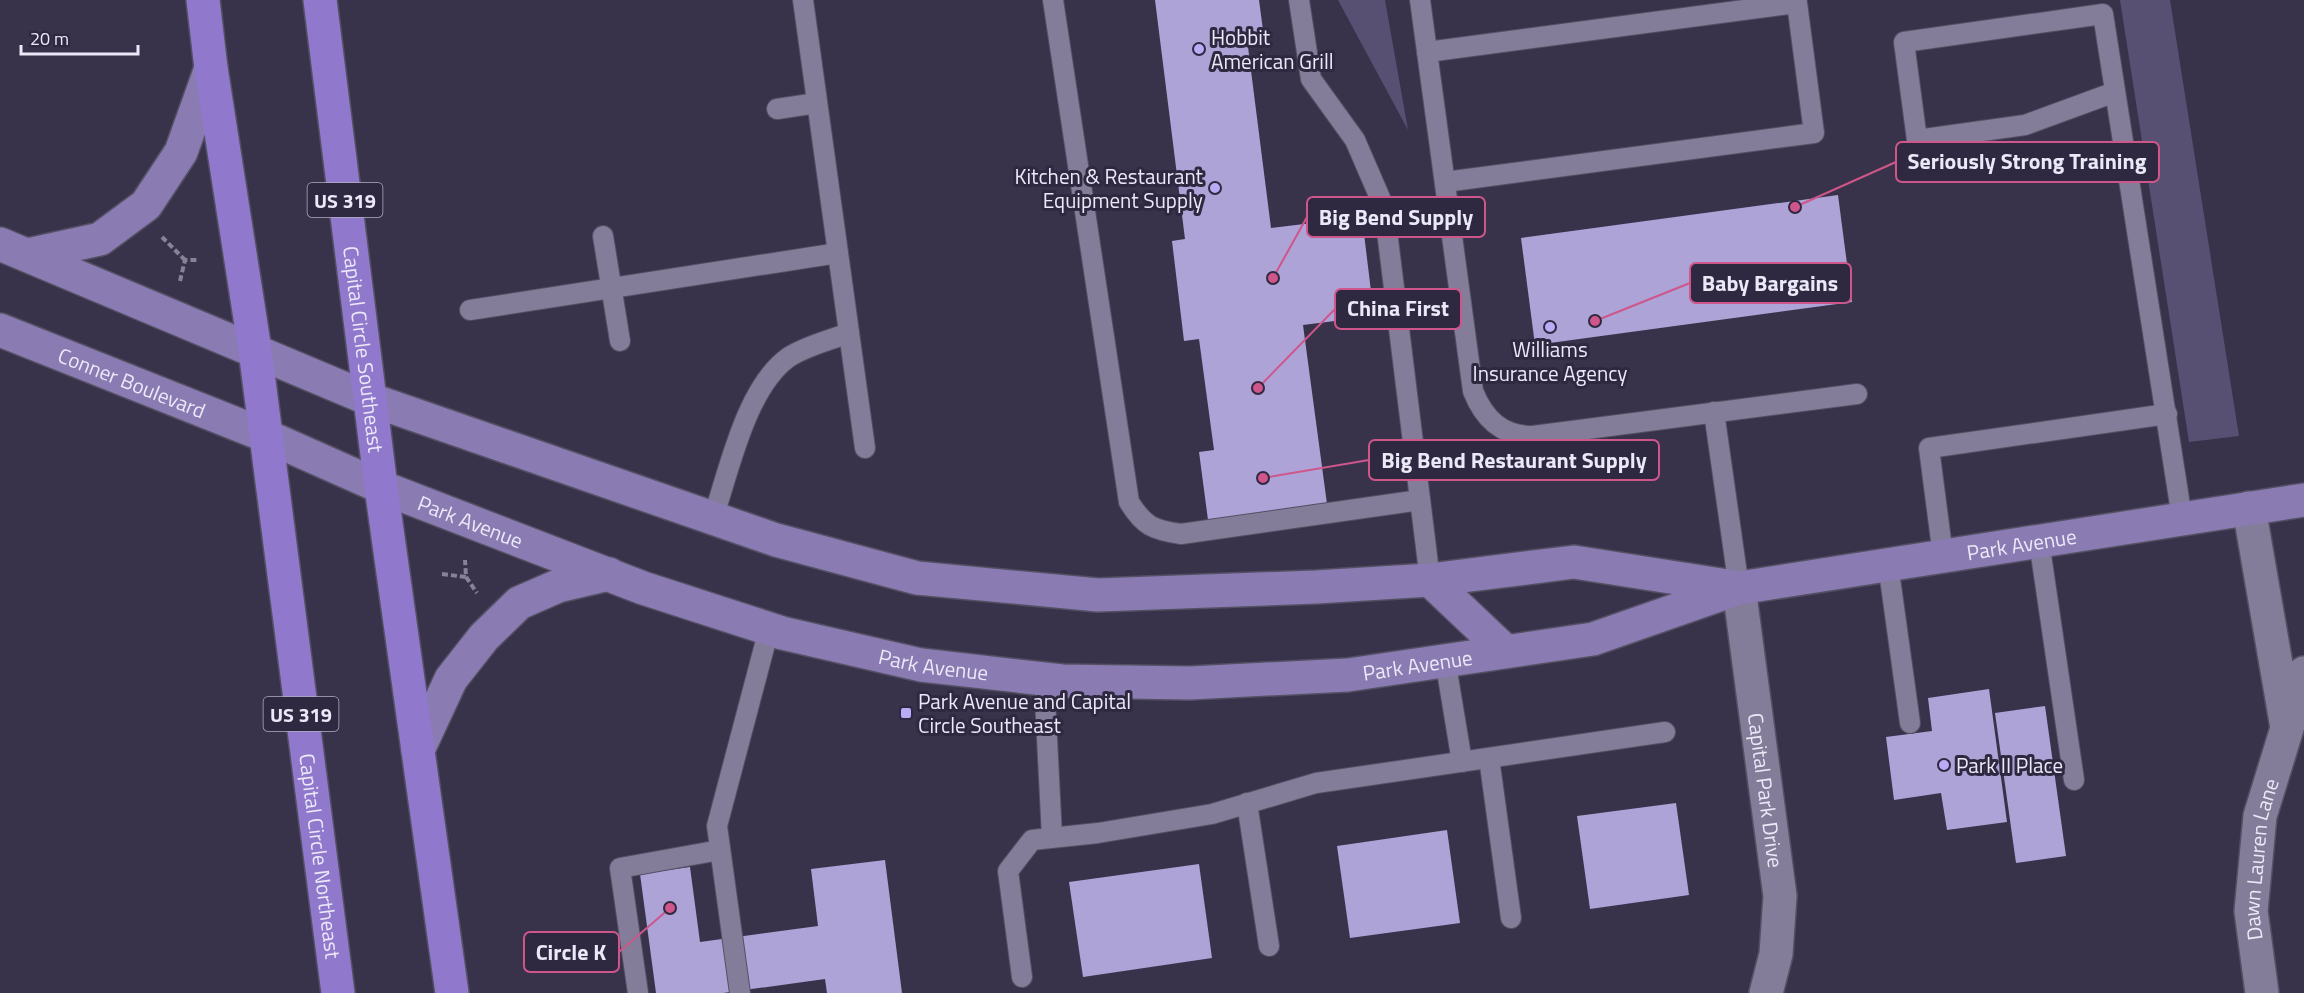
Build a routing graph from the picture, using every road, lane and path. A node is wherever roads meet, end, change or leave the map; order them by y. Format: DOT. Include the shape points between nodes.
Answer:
graph roads {
  1 [pos="203,0"];
  2 [pos="321,0"];
  3 [pos="803,0"];
  4 [pos="1053,0"];
  5 [pos="1299,0"];
  6 [pos="1420,0"];
  7 [pos="1427,52"];
  8 [pos="211,68"];
  9 [pos="2115,92"];
  10 [pos="817,103"];
  11 [pos="777,109"];
  12 [pos="1445,182"];
  13 [pos="154,230"];
  14 [pos="603,236"];
  15 [pos="14,249"];
  16 [pos="838,253"];
  17 [pos="185,260"];
  18 [pos="198,260"];
  19 [pos="179,285"];
  20 [pos="611,288"];
  21 [pos="470,310"];
  22 [pos="0,330"];
  23 [pos="849,333"];
  24 [pos="620,341"];
  25 [pos="255,350"];
  26 [pos="1857,394"];
  27 [pos="369,399"];
  28 [pos="1714,412"];
  29 [pos="2167,414"];
  30 [pos="264,435"];
  31 [pos="865,448"];
  32 [pos="381,487"];
  33 [pos="1420,500"];
  34 [pos="2304,500"];
  35 [pos="2249,508"];
  36 [pos="713,518"];
  37 [pos="2182,518"];
  38 [pos="2039,541"];
  39 [pos="465,555"];
  40 [pos="1943,556"];
  41 [pos="1888,564"];
  42 [pos="442,574"];
  43 [pos="609,574"];
  44 [pos="1430,580"];
  45 [pos="1739,588"];
  46 [pos="769,629"];
  47 [pos="1503,650"];
  48 [pos="1446,659"];
  49 [pos="2304,673"];
  50 [pos="1044,679"];
  51 [pos="1910,723"];
  52 [pos="2287,727"];
  53 [pos="1665,732"];
  54 [pos="418,750"];
  55 [pos="1489,758"];
  56 [pos="1462,762"];
  57 [pos="2074,780"];
  58 [pos="1247,803"];
  59 [pos="1052,837"];
  60 [pos="720,850"];
  61 [pos="1511,918"];
  62 [pos="1269,946"];
  63 [pos="1022,977"];
  64 [pos="338,993"];
  65 [pos="452,993"];
  66 [pos="638,993"];
  67 [pos="740,993"];
  68 [pos="1766,993"];
  69 [pos="2262,993"];
  1 -- 8 [label="main road, US 319"];
  2 -- 27 [label="main road, Capital Circle Southeast / US 319"];
  3 -- 10 [label="lane"];
  4 -- 33 [label="lane" via="1129,502 1141,522 1180,534"];
  5 -- 33 [label="lane" via="1311,79 1355,140 1384,207"];
  6 -- 7 [label="lane"];
  7 -- 12 [label="lane"];
  7 -- 12 [label="lane" via="1797,3 1814,133"];
  8 -- 15 [label="main road" via="181,152 146,205 100,239"];
  8 -- 25 [label="main road, US 319"];
  9 -- 9 [label="lane" via="2025,125 1917,140 1904,42 2103,14"];
  9 -- 29 [label="lane"];
  10 -- 11 [label="lane"];
  10 -- 16 [label="lane"];
  12 -- 28 [label="lane" via="1473,391 1490,421 1518,436 1533,436"];
  13 -- 17 [label="path"];
  14 -- 20 [label="lane"];
  15 -- 25 [label="main road"];
  16 -- 20 [label="lane"];
  16 -- 23 [label="lane"];
  17 -- 18 [label="path"];
  17 -- 19 [label="path"];
  20 -- 21 [label="lane"];
  20 -- 24 [label="lane"];
  22 -- 30 [label="main road, Conner Boulevard"];
  23 -- 31 [label="lane"];
  23 -- 36 [label="lane" via="790,357 770,375 750,411"];
  25 -- 27 [label="main road, Park Avenue"];
  25 -- 30 [label="main road, US 319"];
  26 -- 28 [label="lane"];
  27 -- 32 [label="main road, Capital Circle Southeast / US 319"];
  27 -- 36 [label="main road, Park Avenue"];
  28 -- 45 [label="lane"];
  29 -- 37 [label="lane"];
  29 -- 40 [label="lane" via="1929,448"];
  30 -- 32 [label="main road, Park Avenue"];
  30 -- 64 [label="main road, Capital Circle Northeast / US 319"];
  32 -- 43 [label="main road, Park Avenue"];
  32 -- 54 [label="main road, US 319"];
  33 -- 44 [label="lane"];
  34 -- 35 [label="main road, Park Avenue"];
  35 -- 37 [label="main road, Park Avenue"];
  35 -- 52 [label="street, Dawn Lauren Lane"];
  36 -- 44 [label="main road, Park Avenue" via="776,540 916,578 1098,595"];
  37 -- 38 [label="main road, Park Avenue"];
  38 -- 40 [label="main road, Park Avenue"];
  38 -- 57 [label="lane"];
  39 -- 42 [label="path" via="466,577"];
  40 -- 41 [label="main road, Park Avenue"];
  41 -- 45 [label="main road, Park Avenue"];
  41 -- 51 [label="lane"];
  43 -- 46 [label="main road, Park Avenue"];
  43 -- 54 [label="main road" via="558,586 519,603 484,637 451,679"];
  44 -- 45 [label="main road, Park Avenue" via="1574,562"];
  44 -- 47 [label="main road"];
  45 -- 47 [label="main road, Park Avenue" via="1593,639"];
  45 -- 68 [label="street, Capital Park Drive" via="1780,896 1776,954"];
  46 -- 50 [label="main road, Park Avenue" via="921,665"];
  46 -- 60 [label="lane" via="717,826"];
  47 -- 48 [label="main road, Park Avenue"];
  48 -- 50 [label="main road, Park Avenue" via="1348,675 1190,683"];
  48 -- 56 [label="lane"];
  49 -- 52 [label="street, Dawn Lauren Lane"];
  50 -- 59 [label="lane"];
  52 -- 69 [label="street, Dawn Lauren Lane" via="2260,816 2251,911"];
  53 -- 55 [label="lane"];
  54 -- 65 [label="main road, US 319"];
  55 -- 56 [label="lane"];
  55 -- 61 [label="lane"];
  56 -- 58 [label="lane" via="1316,783"];
  58 -- 59 [label="lane" via="1212,814"];
  58 -- 62 [label="lane"];
  59 -- 63 [label="lane" via="1032,840 1008,871"];
  60 -- 66 [label="lane" via="620,868"];
  60 -- 67 [label="lane"];
}
